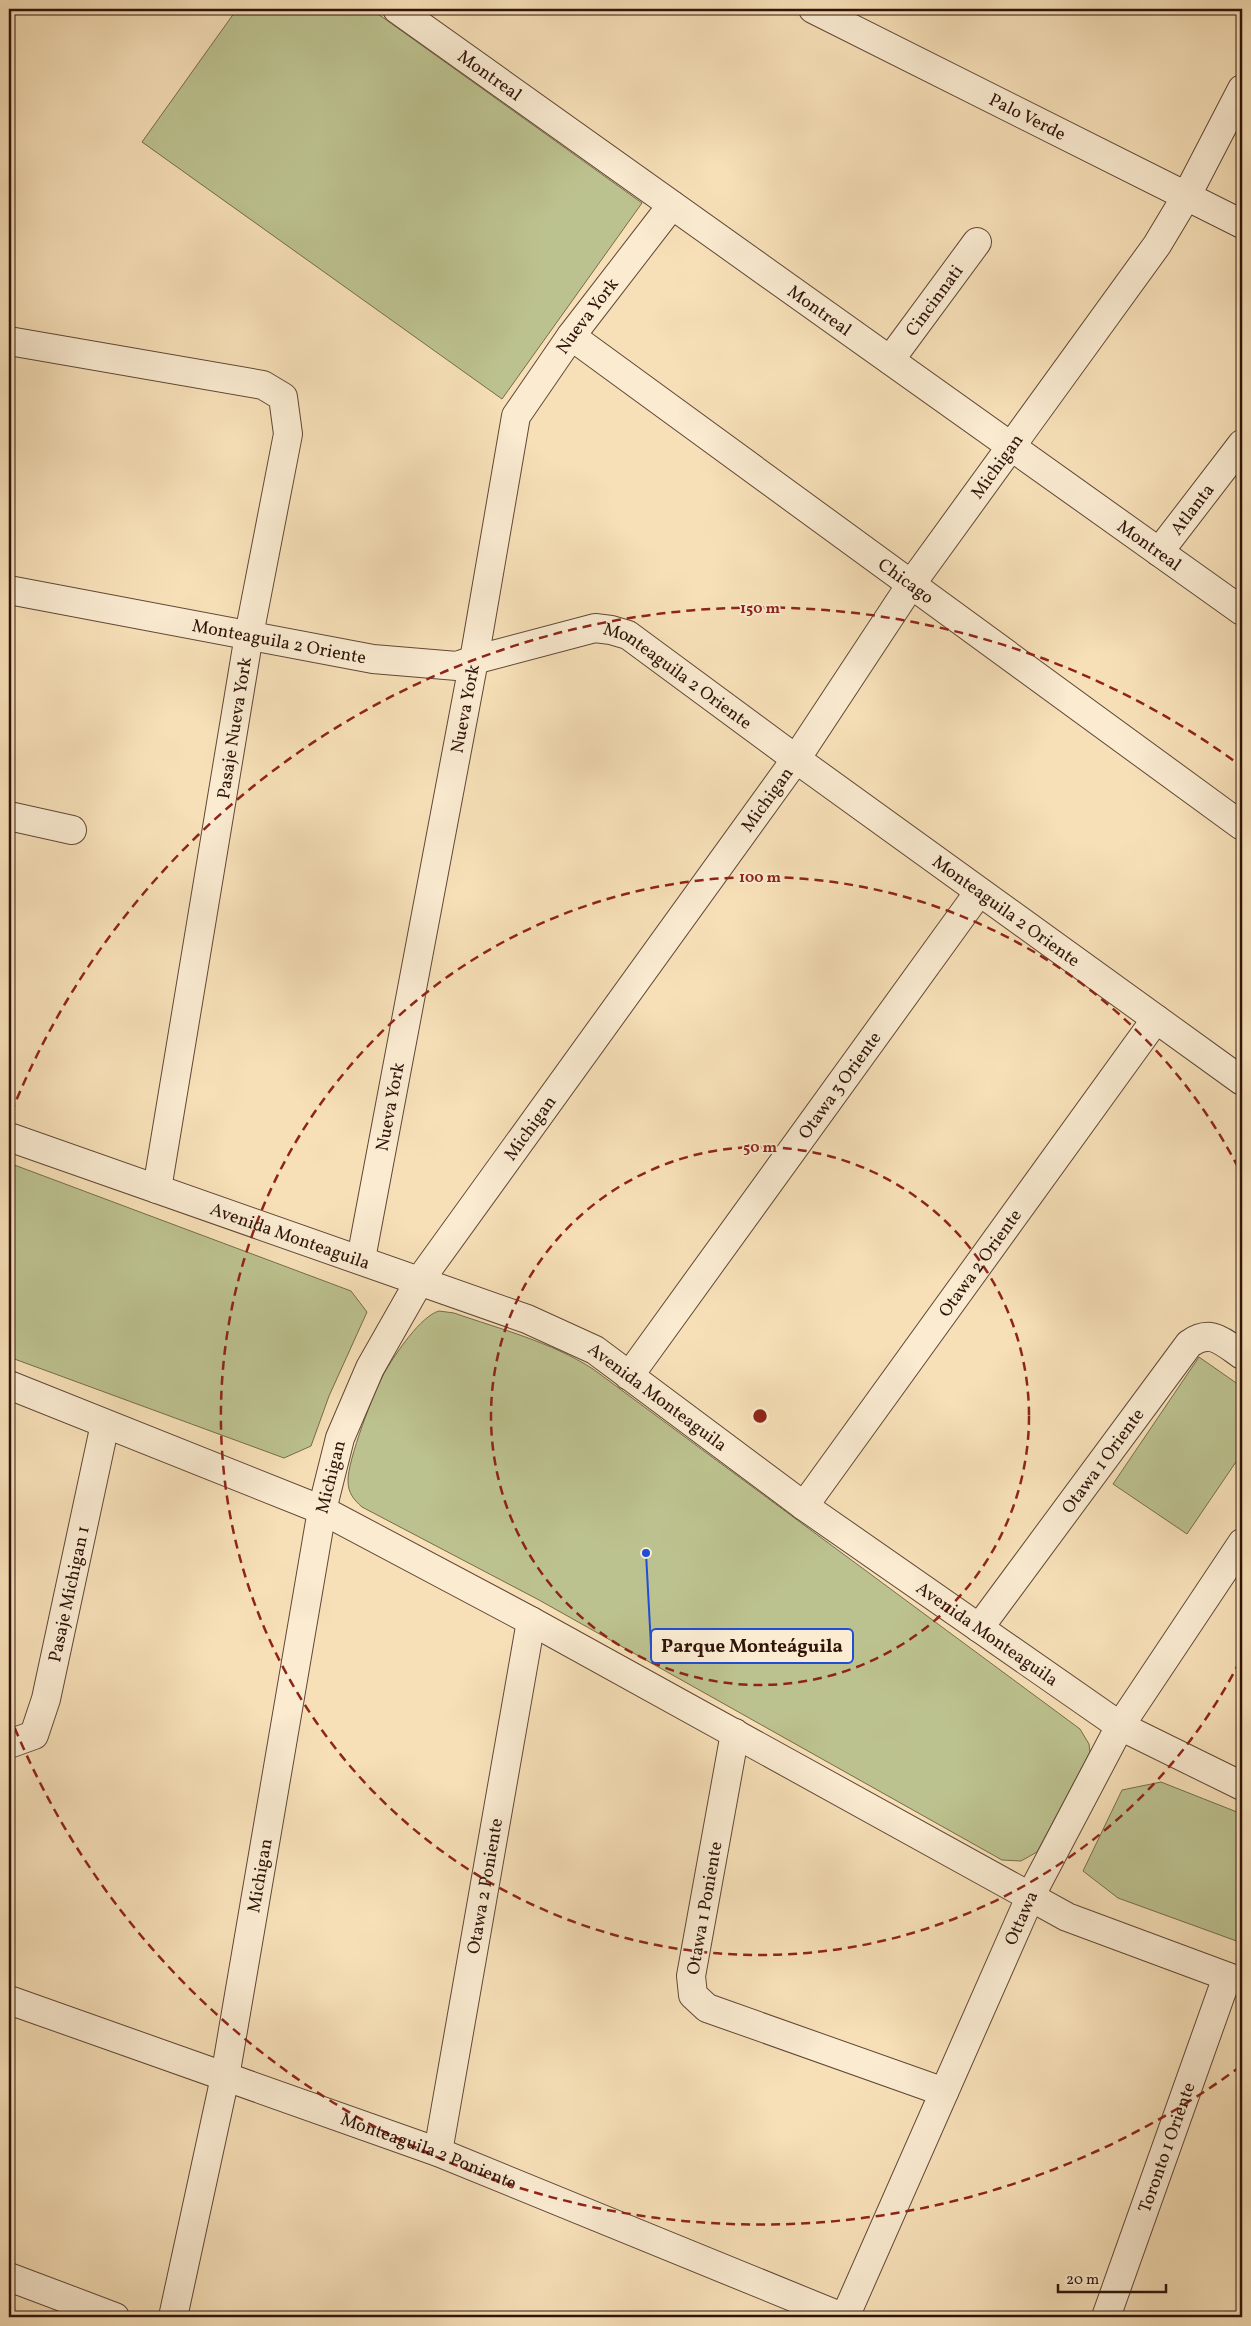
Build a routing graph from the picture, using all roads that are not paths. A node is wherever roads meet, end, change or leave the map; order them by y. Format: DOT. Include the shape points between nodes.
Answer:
graph roads {
  1 [pos="397,9"];
  2 [pos="813,9"];
  3 [pos="1242,89"];
  4 [pos="1187,195"];
  5 [pos="672,205"];
  6 [pos="1242,224"];
  7 [pos="977,242"];
  8 [pos="571,336"];
  9 [pos="9,341"];
  10 [pos="890,360"];
  11 [pos="1242,444"];
  12 [pos="1012,447"];
  13 [pos="1159,552"];
  14 [pos="912,583"];
  15 [pos="9,590"];
  16 [pos="1242,611"];
  17 [pos="249,635"];
  18 [pos="474,660"];
  19 [pos="796,759"];
  20 [pos="9,816"];
  21 [pos="1242,826"];
  22 [pos="72,830"];
  23 [pos="979,892"];
  24 [pos="1156,1020"];
  25 [pos="1242,1081"];
  26 [pos="9,1137"];
  27 [pos="157,1189"];
  28 [pos="361,1259"];
  29 [pos="420,1280"];
  30 [pos="1242,1355"];
  31 [pos="629,1376"];
  32 [pos="9,1385"];
  33 [pos="105,1424"];
  34 [pos="804,1506"];
  35 [pos="322,1510"];
  36 [pos="1242,1542"];
  37 [pos="531,1621"];
  38 [pos="979,1628"];
  39 [pos="1120,1726"];
  40 [pos="735,1733"];
  41 [pos="9,1744"];
  42 [pos="1242,1786"];
  43 [pos="1031,1895"];
  44 [pos="1235,1979"];
  45 [pos="9,2000"];
  46 [pos="225,2077"];
  47 [pos="944,2092"];
  48 [pos="438,2152"];
  49 [pos="9,2277"];
  50 [pos="115,2317"];
  51 [pos="173,2317"];
  52 [pos="844,2317"];
  53 [pos="1106,2317"];
  1 -- 5 [label="street, Montreal"];
  2 -- 4 [label="street, Palo Verde"];
  3 -- 4 [label="street, Michigan"];
  4 -- 6 [label="street, Palo Verde"];
  4 -- 12 [label="street, Michigan" via="1157,245"];
  5 -- 8 [label="street, Nueva York"];
  5 -- 10 [label="street, Montreal"];
  7 -- 10 [label="street, Cincinnati"];
  8 -- 14 [label="street, Chicago"];
  8 -- 18 [label="street, Nueva York" via="516,416"];
  9 -- 17 [label="street, Pasaje Nueva York" via="263,385 283,398 288,434"];
  10 -- 12 [label="street, Montreal"];
  11 -- 13 [label="street, Atlanta"];
  12 -- 13 [label="street, Montreal"];
  12 -- 14 [label="street, Michigan"];
  13 -- 16 [label="street, Montreal"];
  14 -- 19 [label="street, Michigan"];
  14 -- 21 [label="street, Chicago"];
  15 -- 17 [label="street, Monteaguila 2 Oriente"];
  17 -- 18 [label="street, Monteaguila 2 Oriente" via="373,659 457,666"];
  17 -- 27 [label="street, Pasaje Nueva York"];
  18 -- 19 [label="street, Monteaguila 2 Oriente" via="595,628 628,635"];
  18 -- 28 [label="street, Nueva York"];
  19 -- 23 [label="street, Monteaguila 2 Oriente"];
  19 -- 29 [label="street, Michigan"];
  20 -- 22 [label="street"];
  23 -- 24 [label="street, Monteaguila 2 Oriente"];
  23 -- 31 [label="street, Otawa 3 Oriente"];
  24 -- 25 [label="street, Monteaguila 2 Oriente"];
  24 -- 34 [label="street, Otawa 2 Oriente"];
  26 -- 27 [label="street, Avenida Monteaguila"];
  27 -- 28 [label="street, Avenida Monteaguila"];
  28 -- 29 [label="street, Avenida Monteaguila"];
  29 -- 31 [label="street, Avenida Monteaguila" via="563,1335 595,1350"];
  29 -- 35 [label="street, Michigan" via="370,1368 340,1438"];
  30 -- 38 [label="street, Otawa 1 Oriente" via="1214,1337 1201,1337 1189,1344"];
  31 -- 34 [label="street, Avenida Monteaguila"];
  32 -- 33 [label="street"];
  33 -- 35 [label="street"];
  33 -- 41 [label="street, Pasaje Michigan 1" via="46,1699 34,1735"];
  34 -- 38 [label="street, Avenida Monteaguila"];
  35 -- 37 [label="street"];
  35 -- 46 [label="street, Michigan"];
  36 -- 39 [label="street, Ottawa"];
  37 -- 40 [label="street"];
  37 -- 48 [label="street, Otawa 2 Poniente"];
  38 -- 39 [label="street, Avenida Monteaguila"];
  39 -- 42 [label="street, Avenida Monteaguila"];
  39 -- 43 [label="street, Ottawa"];
  40 -- 43 [label="street"];
  40 -- 47 [label="street, Otawa 1 Poniente" via="691,1976 693,1994 707,2008"];
  43 -- 44 [label="street" via="1067,1917"];
  43 -- 47 [label="street, Ottawa"];
  44 -- 53 [label="street, Toronto 1 Oriente"];
  45 -- 46 [label="street, Monteaguila 2 Poniente"];
  46 -- 48 [label="street, Monteaguila 2 Poniente"];
  46 -- 51 [label="street, Michigan"];
  47 -- 52 [label="street, Ottawa"];
  48 -- 52 [label="street, Monteaguila 2 Poniente"];
  49 -- 50 [label="street"];
}
